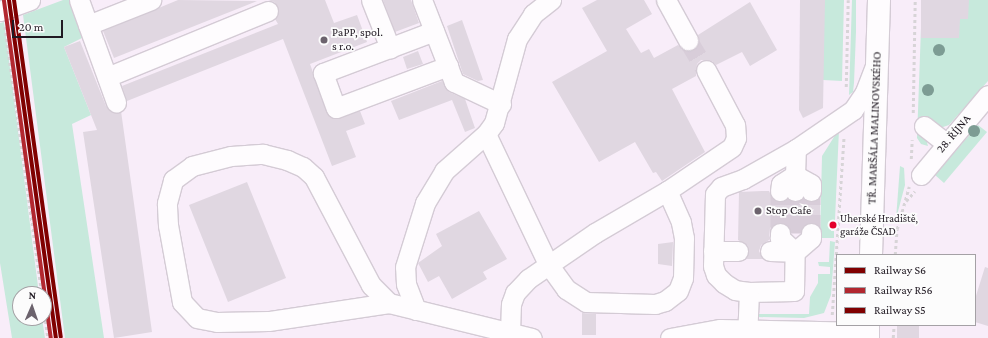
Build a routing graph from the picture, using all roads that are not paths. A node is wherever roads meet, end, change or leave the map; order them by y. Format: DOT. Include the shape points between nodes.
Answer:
graph roads {
  1 [pos="30,0"];
  2 [pos="79,0"];
  3 [pos="151,0"];
  4 [pos="371,0"];
  5 [pos="422,0"];
  6 [pos="551,0"];
  7 [pos="666,0"];
  8 [pos="879,0"];
  9 [pos="1,11"];
  10 [pos="268,11"];
  11 [pos="88,25"];
  12 [pos="434,31"];
  13 [pos="688,40"];
  14 [pos="390,48"];
  15 [pos="877,61"];
  16 [pos="448,66"];
  17 [pos="706,70"];
  18 [pos="107,77"];
  19 [pos="988,94"];
  20 [pos="116,102"];
  21 [pos="501,104"];
  22 [pos="918,122"];
  23 [pos="486,134"];
  24 [pos="946,143"];
  25 [pos="796,149"];
  26 [pos="915,179"];
  27 [pos="796,187"];
  28 [pos="667,191"];
  29 [pos="796,233"];
  30 [pos="713,251"];
  31 [pos="738,251"];
  32 [pos="770,251"];
  33 [pos="795,252"];
  34 [pos="871,254"];
  35 [pos="548,264"];
  36 [pos="748,292"];
  37 [pos="389,303"];
  38 [pos="416,310"];
  39 [pos="510,332"];
  40 [pos="868,332"];
  41 [pos="747,333"];
  42 [pos="532,338"];
  43 [pos="670,338"];
  1 -- 9 [label="street"];
  2 -- 11 [label="street"];
  3 -- 11 [label="street"];
  4 -- 14 [label="street"];
  5 -- 12 [label="street"];
  6 -- 21 [label="street" via="533,14 517,39"];
  7 -- 13 [label="street"];
  8 -- 15 [label="main road, TŘ. MARŠÁLA MALINOVSKÉHO"];
  10 -- 18 [label="street"];
  11 -- 18 [label="street"];
  12 -- 14 [label="street"];
  12 -- 16 [label="street"];
  14 -- 16 [label="street" via="323,73 336,108"];
  15 -- 25 [label="street" via="859,102 845,116"];
  15 -- 34 [label="main road, TŘ. MARŠÁLA MALINOVSKÉHO"];
  16 -- 21 [label="street" via="454,82"];
  17 -- 28 [label="street" via="732,117 736,138 729,150"];
  18 -- 20 [label="street"];
  19 -- 24 [label="street, 28. ŘÍJNA"];
  21 -- 23 [label="street"];
  22 -- 24 [label="street"];
  23 -- 35 [label="street"];
  23 -- 38 [label="street" via="444,171 425,203 405,268 407,288"];
  24 -- 26 [label="street, 28. ŘÍJNA"];
  25 -- 27 [label="street"];
  25 -- 30 [label="street" via="743,179 717,190"];
  28 -- 35 [label="street"];
  28 -- 35 [label="street" via="679,216 684,238 683,278 678,291 672,297 655,304 586,302 566,290"];
  29 -- 33 [label="street"];
  30 -- 31 [label="street"];
  30 -- 36 [label="street" via="716,276 735,290"];
  32 -- 33 [label="street"];
  33 -- 36 [label="street" via="794,292"];
  35 -- 39 [label="street" via="515,293 510,304"];
  36 -- 41 [label="street"];
  37 -- 37 [label="street" via="371,286 314,177 303,167 263,154 231,156 192,166 174,180 167,203 168,225 182,302 197,318 217,322 268,321"];
  37 -- 38 [label="street"];
  38 -- 39 [label="street"];
  39 -- 42 [label="street"];
  40 -- 41 [label="street" via="831,330"];
  41 -- 43 [label="street" via="701,330"];
}
